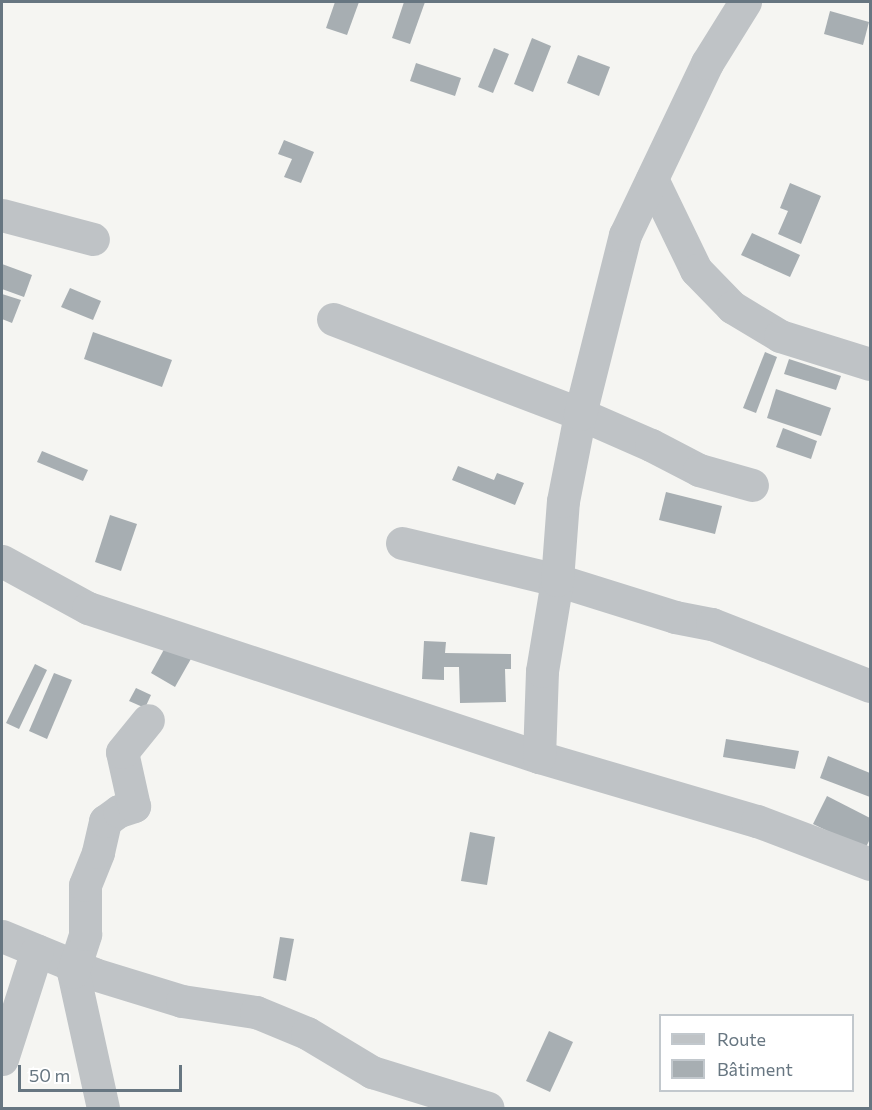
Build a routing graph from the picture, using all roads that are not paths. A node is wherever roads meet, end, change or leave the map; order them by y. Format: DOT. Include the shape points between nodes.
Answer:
graph roads {
  1 [pos="745,2"];
  2 [pos="651,179"];
  3 [pos="2,215"];
  4 [pos="93,239"];
  5 [pos="333,319"];
  6 [pos="870,364"];
  7 [pos="580,414"];
  8 [pos="752,485"];
  9 [pos="402,543"];
  10 [pos="2,561"];
  11 [pos="557,580"];
  12 [pos="870,686"];
  13 [pos="148,720"];
  14 [pos="538,757"];
  15 [pos="870,864"];
  16 [pos="2,936"];
  17 [pos="37,950"];
  18 [pos="75,966"];
  19 [pos="2,1059"];
  20 [pos="104,1108"];
  21 [pos="488,1108"];
  1 -- 2 [label="street" via="707,63"];
  2 -- 6 [label="street" via="696,270 732,307 780,336"];
  2 -- 7 [label="street" via="625,235"];
  3 -- 4 [label="street"];
  5 -- 7 [label="street"];
  7 -- 8 [label="street" via="651,444 699,470"];
  7 -- 11 [label="street" via="563,501"];
  9 -- 11 [label="street"];
  10 -- 14 [label="street" via="88,608"];
  11 -- 12 [label="street" via="675,618 712,624"];
  11 -- 14 [label="street" via="542,671"];
  13 -- 18 [label="street" via="122,752 134,806 105,821 85,885 85,934"];
  14 -- 15 [label="street" via="757,820"];
  16 -- 17 [label="street"];
  17 -- 18 [label="street"];
  17 -- 19 [label="street"];
  18 -- 20 [label="street" via="77,992"];
  18 -- 21 [label="street" via="182,1001 256,1012 307,1033 372,1072"];
}
